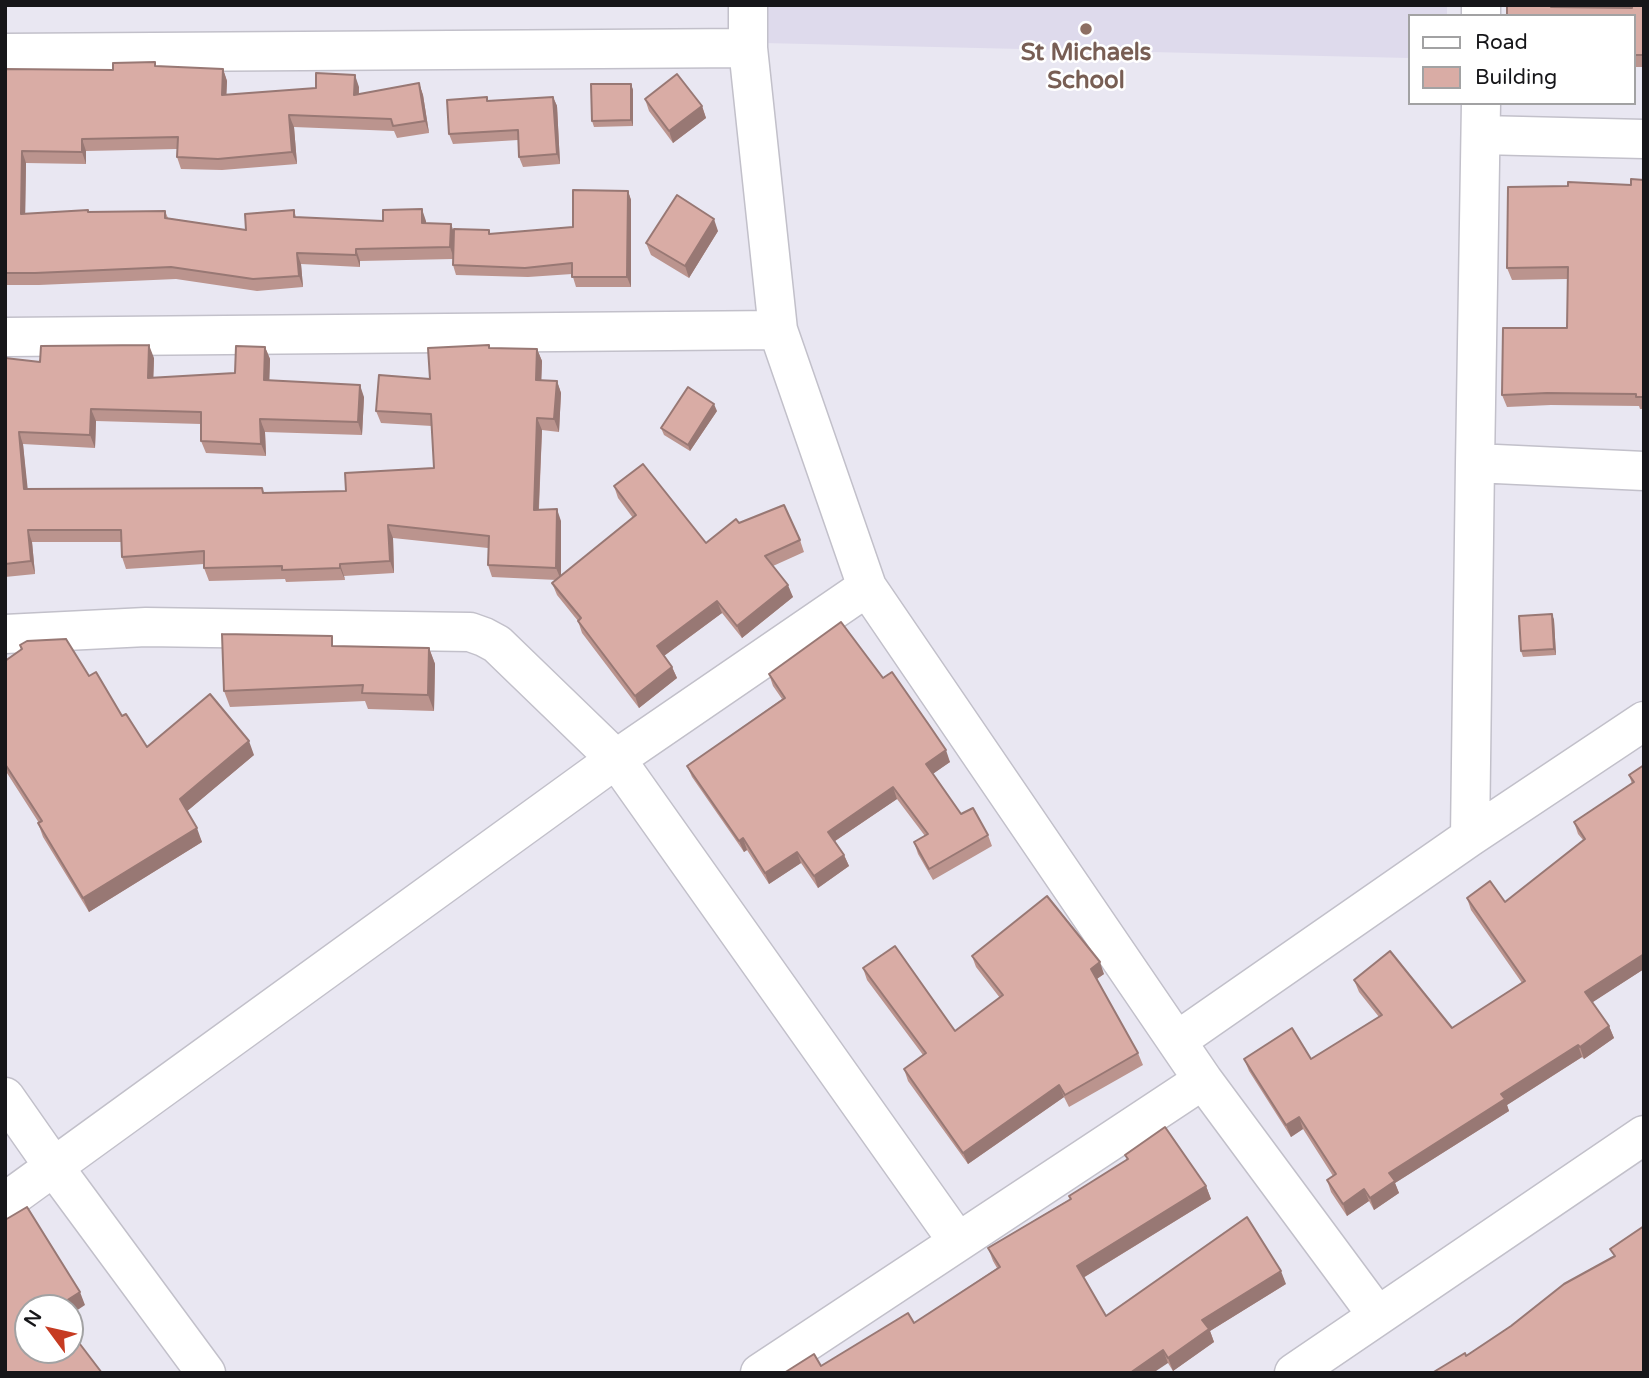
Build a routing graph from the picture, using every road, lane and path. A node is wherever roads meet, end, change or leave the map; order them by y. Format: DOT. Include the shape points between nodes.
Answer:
graph roads {
  1 [pos="748,5"];
  2 [pos="748,48"];
  3 [pos="5,53"];
  4 [pos="1481,119"];
  5 [pos="1644,139"];
  6 [pos="778,331"];
  7 [pos="5,337"];
  8 [pos="1475,463"];
  9 [pos="1644,471"];
  10 [pos="867,587"];
  11 [pos="5,634"];
  12 [pos="1644,721"];
  13 [pos="616,759"];
  14 [pos="1470,836"];
  15 [pos="1178,1040"];
  16 [pos="1203,1080"];
  17 [pos="5,1097"];
  18 [pos="1644,1135"];
  19 [pos="54,1167"];
  20 [pos="5,1202"];
  21 [pos="958,1242"];
  22 [pos="1377,1315"];
  23 [pos="206,1373"];
  24 [pos="760,1373"];
  25 [pos="1294,1373"];
  1 -- 2 [label="street"];
  2 -- 3 [label="street"];
  2 -- 6 [label="street"];
  4 -- 5 [label="street"];
  4 -- 8 [label="street"];
  6 -- 7 [label="street"];
  6 -- 10 [label="street"];
  8 -- 9 [label="street"];
  8 -- 14 [label="street"];
  10 -- 13 [label="street"];
  10 -- 15 [label="street"];
  11 -- 13 [label="street" via="146,627 470,632 497,644"];
  12 -- 14 [label="street"];
  13 -- 19 [label="street"];
  13 -- 21 [label="street"];
  14 -- 15 [label="street"];
  15 -- 16 [label="street"];
  16 -- 21 [label="street"];
  16 -- 22 [label="street"];
  17 -- 19 [label="street"];
  18 -- 22 [label="street"];
  19 -- 20 [label="street"];
  19 -- 23 [label="street"];
  21 -- 24 [label="street"];
  22 -- 25 [label="street"];
}
